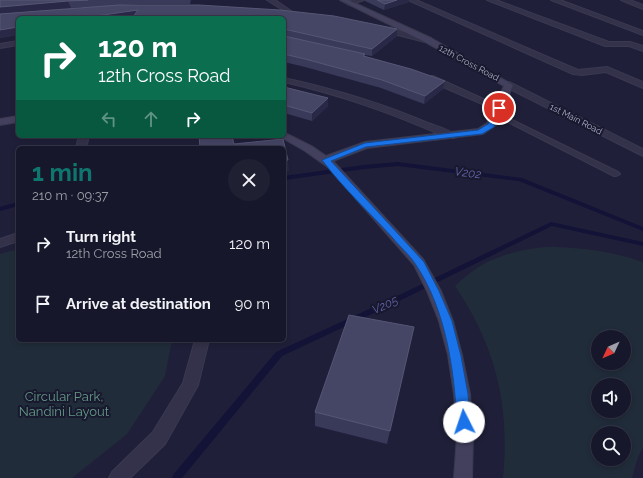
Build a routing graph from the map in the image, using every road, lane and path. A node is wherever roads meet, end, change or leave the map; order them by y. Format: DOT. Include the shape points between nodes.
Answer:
graph roads {
  1 [pos="270,0"];
  2 [pos="361,0"];
  3 [pos="410,0"];
  4 [pos="490,0"];
  5 [pos="554,0"];
  6 [pos="624,0"];
  7 [pos="346,2"];
  8 [pos="643,7"];
  9 [pos="273,11"];
  10 [pos="291,13"];
  11 [pos="299,14"];
  12 [pos="376,27"];
  13 [pos="643,33"];
  14 [pos="428,40"];
  15 [pos="16,43"];
  16 [pos="0,46"];
  17 [pos="643,49"];
  18 [pos="424,75"];
  19 [pos="286,81"];
  20 [pos="509,85"];
  21 [pos="643,85"];
  22 [pos="497,111"];
  23 [pos="16,119"];
  24 [pos="0,122"];
  25 [pos="451,136"];
  26 [pos="286,137"];
  27 [pos="643,153"];
  28 [pos="330,163"];
  29 [pos="616,174"];
  30 [pos="16,238"];
  31 [pos="0,243"];
  32 [pos="201,342"];
  33 [pos="118,478"];
  34 [pos="463,478"];
  1 -- 10 [label="street"];
  2 -- 7 [label="street"];
  3 -- 21 [label="street" via="576,72 607,69"];
  4 -- 17 [label="street" via="608,44 630,44"];
  5 -- 13 [label="street"];
  6 -- 8 [label="street"];
  7 -- 14 [label="main road, 12th Cross Road"];
  9 -- 10 [label="street"];
  10 -- 11 [label="street"];
  12 -- 14 [label="street"];
  14 -- 20 [label="main road, 12th Cross Road"];
  15 -- 16 [label="street"];
  18 -- 22 [label="street"];
  19 -- 25 [label="street" via="395,112"];
  20 -- 22 [label="main road, 12th Cross Road"];
  20 -- 27 [label="street, 1st Main Road"];
  22 -- 25 [label="main road, 12th Cross Road" via="491,125 480,132"];
  22 -- 29 [label="lane"];
  23 -- 24 [label="main road"];
  25 -- 28 [label="main road, 12th Cross Road" via="365,145"];
  26 -- 28 [label="main road"];
  28 -- 34 [label="main road" via="419,262 434,291 452,342 462,394 465,436"];
  30 -- 31 [label="street"];
  32 -- 33 [label="street" via="190,385 159,438"];
}
